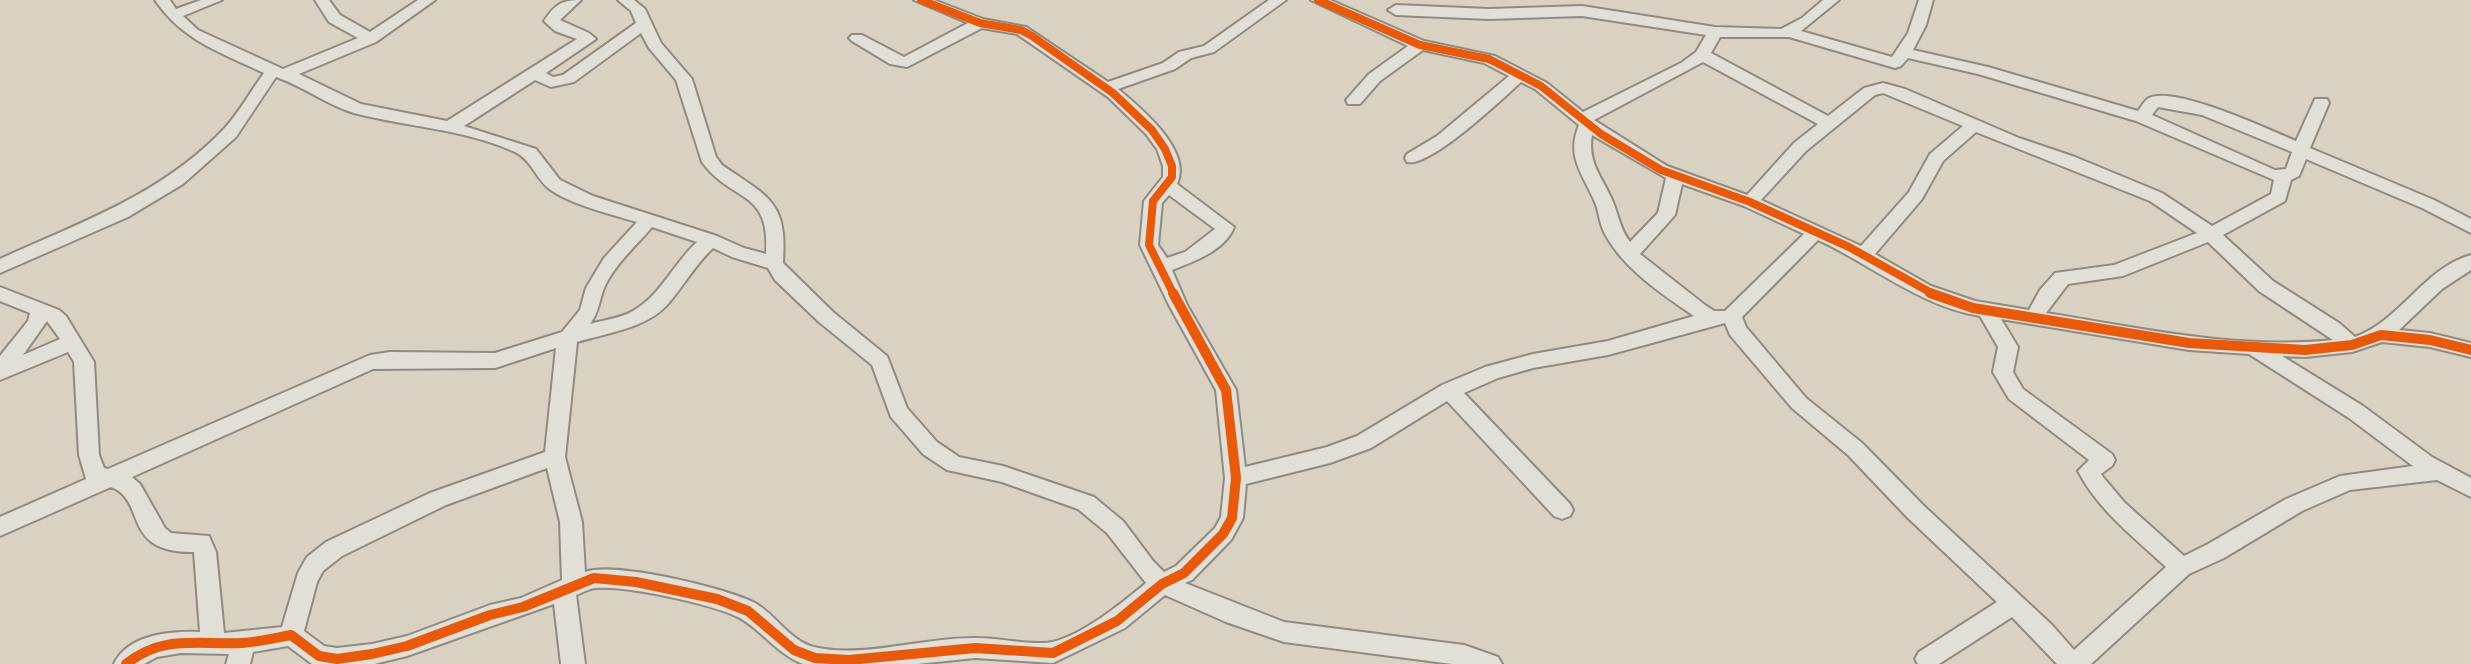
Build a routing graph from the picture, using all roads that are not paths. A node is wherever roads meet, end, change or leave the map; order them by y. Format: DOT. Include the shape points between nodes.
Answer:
graph roads {
  1 [pos="162,0"];
  2 [pos="215,0"];
  3 [pos="322,0"];
  4 [pos="428,0"];
  5 [pos="574,0"];
  6 [pos="625,0"];
  7 [pos="922,0"];
  8 [pos="970,0"];
  9 [pos="1279,0"];
  10 [pos="1318,0"];
  11 [pos="1409,0"];
  12 [pos="1566,0"];
  13 [pos="1832,0"];
  14 [pos="1926,0"];
  15 [pos="1584,6"];
  16 [pos="1396,10"];
  17 [pos="949,11"];
  18 [pos="173,15"];
  19 [pos="980,23"];
  20 [pos="644,24"];
  21 [pos="1377,27"];
  22 [pos="1715,32"];
  23 [pos="1791,33"];
  24 [pos="857,38"];
  25 [pos="370,39"];
  26 [pos="1420,45"];
  27 [pos="1702,55"];
  28 [pos="1900,58"];
  29 [pos="279,73"];
  30 [pos="533,73"];
  31 [pos="1520,75"];
  32 [pos="1884,88"];
  33 [pos="1104,89"];
  34 [pos="1354,100"];
  35 [pos="2321,103"];
  36 [pos="2142,117"];
  37 [pos="1585,121"];
  38 [pos="1829,124"];
  39 [pos="1975,124"];
  40 [pos="450,127"];
  41 [pos="2301,150"];
  42 [pos="1413,158"];
  43 [pos="1675,175"];
  44 [pos="2283,177"];
  45 [pos="1169,186"];
  46 [pos="1750,202"];
  47 [pos="648,221"];
  48 [pos="2471,227"];
  49 [pos="1815,233"];
  50 [pos="2211,234"];
  51 [pos="711,240"];
  52 [pos="1630,253"];
  53 [pos="1863,255"];
  54 [pos="2471,261"];
  55 [pos="774,262"];
  56 [pos="0,267"];
  57 [pos="1160,267"];
  58 [pos="0,293"];
  59 [pos="40,309"];
  60 [pos="1986,310"];
  61 [pos="1722,316"];
  62 [pos="2034,318"];
  63 [pos="2381,335"];
  64 [pos="569,337"];
  65 [pos="70,343"];
  66 [pos="2352,345"];
  67 [pos="2252,346"];
  68 [pos="2291,349"];
  69 [pos="2471,350"];
  70 [pos="0,371"];
  71 [pos="2311,381"];
  72 [pos="1449,390"];
  73 [pos="555,457"];
  74 [pos="2439,471"];
  75 [pos="111,478"];
  76 [pos="1236,478"];
  77 [pos="2471,488"];
  78 [pos="1562,510"];
  79 [pos="0,527"];
  80 [pos="2181,567"];
  81 [pos="1161,584"];
  82 [pos="569,587"];
  83 [pos="2014,603"];
  84 [pos="291,635"];
  85 [pos="213,643"];
  86 [pos="241,654"];
  87 [pos="408,655"];
  88 [pos="1051,658"];
  89 [pos="1927,659"];
  90 [pos="126,664"];
  91 [pos="573,664"];
  92 [pos="1490,664"];
  93 [pos="2073,664"];
  1 -- 18 [label="street"];
  2 -- 18 [label="street"];
  3 -- 25 [label="street" via="331,16"];
  4 -- 25 [label="street"];
  5 -- 30 [label="street" via="558,11 552,22 588,39"];
  6 -- 20 [label="street" via="637,9"];
  7 -- 17 [label="street"];
  8 -- 17 [label="street"];
  9 -- 33 [label="street" via="1209,48"];
  10 -- 21 [label="street"];
  11 -- 16 [label="street"];
  12 -- 15 [label="street"];
  13 -- 23 [label="street"];
  14 -- 28 [label="street"];
  15 -- 16 [label="street" via="1489,15"];
  15 -- 22 [label="street"];
  16 -- 21 [label="street"];
  17 -- 19 [label="street"];
  18 -- 29 [label="street" via="193,33"];
  19 -- 24 [label="street" via="907,62 896,61"];
  19 -- 33 [label="street" via="1021,30"];
  20 -- 30 [label="street" via="568,79 551,82"];
  20 -- 55 [label="street" via="654,46 684,79 708,158 716,169 764,203 773,218"];
  21 -- 26 [label="street"];
  22 -- 23 [label="street"];
  22 -- 27 [label="street"];
  23 -- 28 [label="street"];
  25 -- 29 [label="street" via="331,59"];
  26 -- 31 [label="street" via="1489,60"];
  26 -- 34 [label="street" via="1361,87"];
  27 -- 37 [label="street"];
  27 -- 38 [label="street"];
  28 -- 32 [label="street"];
  28 -- 36 [label="street" via="1982,70"];
  29 -- 40 [label="street" via="356,108"];
  29 -- 56 [label="street" via="230,132 153,198"];
  30 -- 40 [label="street"];
  31 -- 37 [label="street"];
  31 -- 42 [label="street" via="1443,140"];
  32 -- 38 [label="street" via="1870,91"];
  32 -- 39 [label="street"];
  33 -- 45 [label="street" via="1158,137 1172,167"];
  35 -- 41 [label="street"];
  36 -- 41 [label="street" via="2153,102 2182,104"];
  36 -- 44 [label="street"];
  37 -- 43 [label="street"];
  37 -- 52 [label="street" via="1581,158 1586,173 1604,202 1612,230"];
  38 -- 46 [label="street" via="1786,160"];
  39 -- 50 [label="street" via="2155,197"];
  39 -- 53 [label="street" via="1936,158 1916,195"];
  40 -- 47 [label="street" via="518,147 530,153 554,184"];
  41 -- 44 [label="street" via="2293,172"];
  41 -- 48 [label="street"];
  43 -- 46 [label="street"];
  43 -- 52 [label="street" via="1666,215"];
  44 -- 50 [label="street" via="2279,197"];
  45 -- 57 [label="street" via="1153,201 1149,245"];
  45 -- 57 [label="street" via="1225,227 1192,256"];
  46 -- 49 [label="street"];
  47 -- 51 [label="street"];
  47 -- 64 [label="street" via="610,264 595,288 589,313"];
  49 -- 53 [label="street"];
  49 -- 61 [label="street"];
  50 -- 62 [label="street" via="2116,271 2062,278"];
  50 -- 66 [label="street" via="2266,286"];
  51 -- 55 [label="street"];
  51 -- 64 [label="street" via="647,311"];
  52 -- 61 [label="street" via="1681,297"];
  53 -- 60 [label="street" via="1924,291"];
  54 -- 63 [label="street" via="2435,284"];
  55 -- 81 [label="street" via="802,295 880,361 898,411 930,448 954,464 1003,474 1086,503 1115,527"];
  57 -- 76 [label="street" via="1226,390"];
  58 -- 59 [label="street"];
  59 -- 65 [label="street" via="59,321"];
  59 -- 70 [label="street" via="37,323"];
  60 -- 62 [label="street"];
  60 -- 80 [label="street" via="2008,347 2003,372 2016,394 2105,460 2089,471 2094,482"];
  61 -- 72 [label="street" via="1608,348 1492,372"];
  61 -- 83 [label="street" via="1799,402 1856,449"];
  62 -- 67 [label="street" via="2189,343"];
  63 -- 66 [label="street"];
  63 -- 69 [label="street"];
  64 -- 73 [label="street"];
  64 -- 75 [label="street" via="489,363 392,358 370,362"];
  65 -- 70 [label="street"];
  65 -- 75 [label="street" via="84,362 89,455 95,475"];
  66 -- 68 [label="street"];
  67 -- 68 [label="street"];
  67 -- 71 [label="street"];
  68 -- 71 [label="street"];
  71 -- 74 [label="street"];
  72 -- 76 [label="street" via="1364,442"];
  72 -- 78 [label="street"];
  73 -- 82 [label="street" via="571,522"];
  73 -- 84 [label="street" via="438,499 334,549 315,564 306,580"];
  74 -- 77 [label="street"];
  74 -- 80 [label="street" via="2339,485"];
  75 -- 79 [label="street"];
  75 -- 85 [label="street" via="134,491 151,531 162,540 201,543"];
  76 -- 81 [label="street" via="1232,518 1223,534 1184,573"];
  80 -- 93 [label="street"];
  81 -- 88 [label="street" via="1117,621"];
  81 -- 92 [label="street" via="1284,632 1464,655"];
  82 -- 87 [label="street" via="523,607 478,619"];
  82 -- 88 [label="street" via="594,578 717,599 748,611 794,650 815,658 849,660 975,648"];
  82 -- 91 [label="street"];
  83 -- 89 [label="street"];
  83 -- 93 [label="street"];
  84 -- 86 [label="street"];
  84 -- 87 [label="street" via="319,656"];
  85 -- 86 [label="street"];
  85 -- 90 [label="street" via="173,641 146,649"];
}
